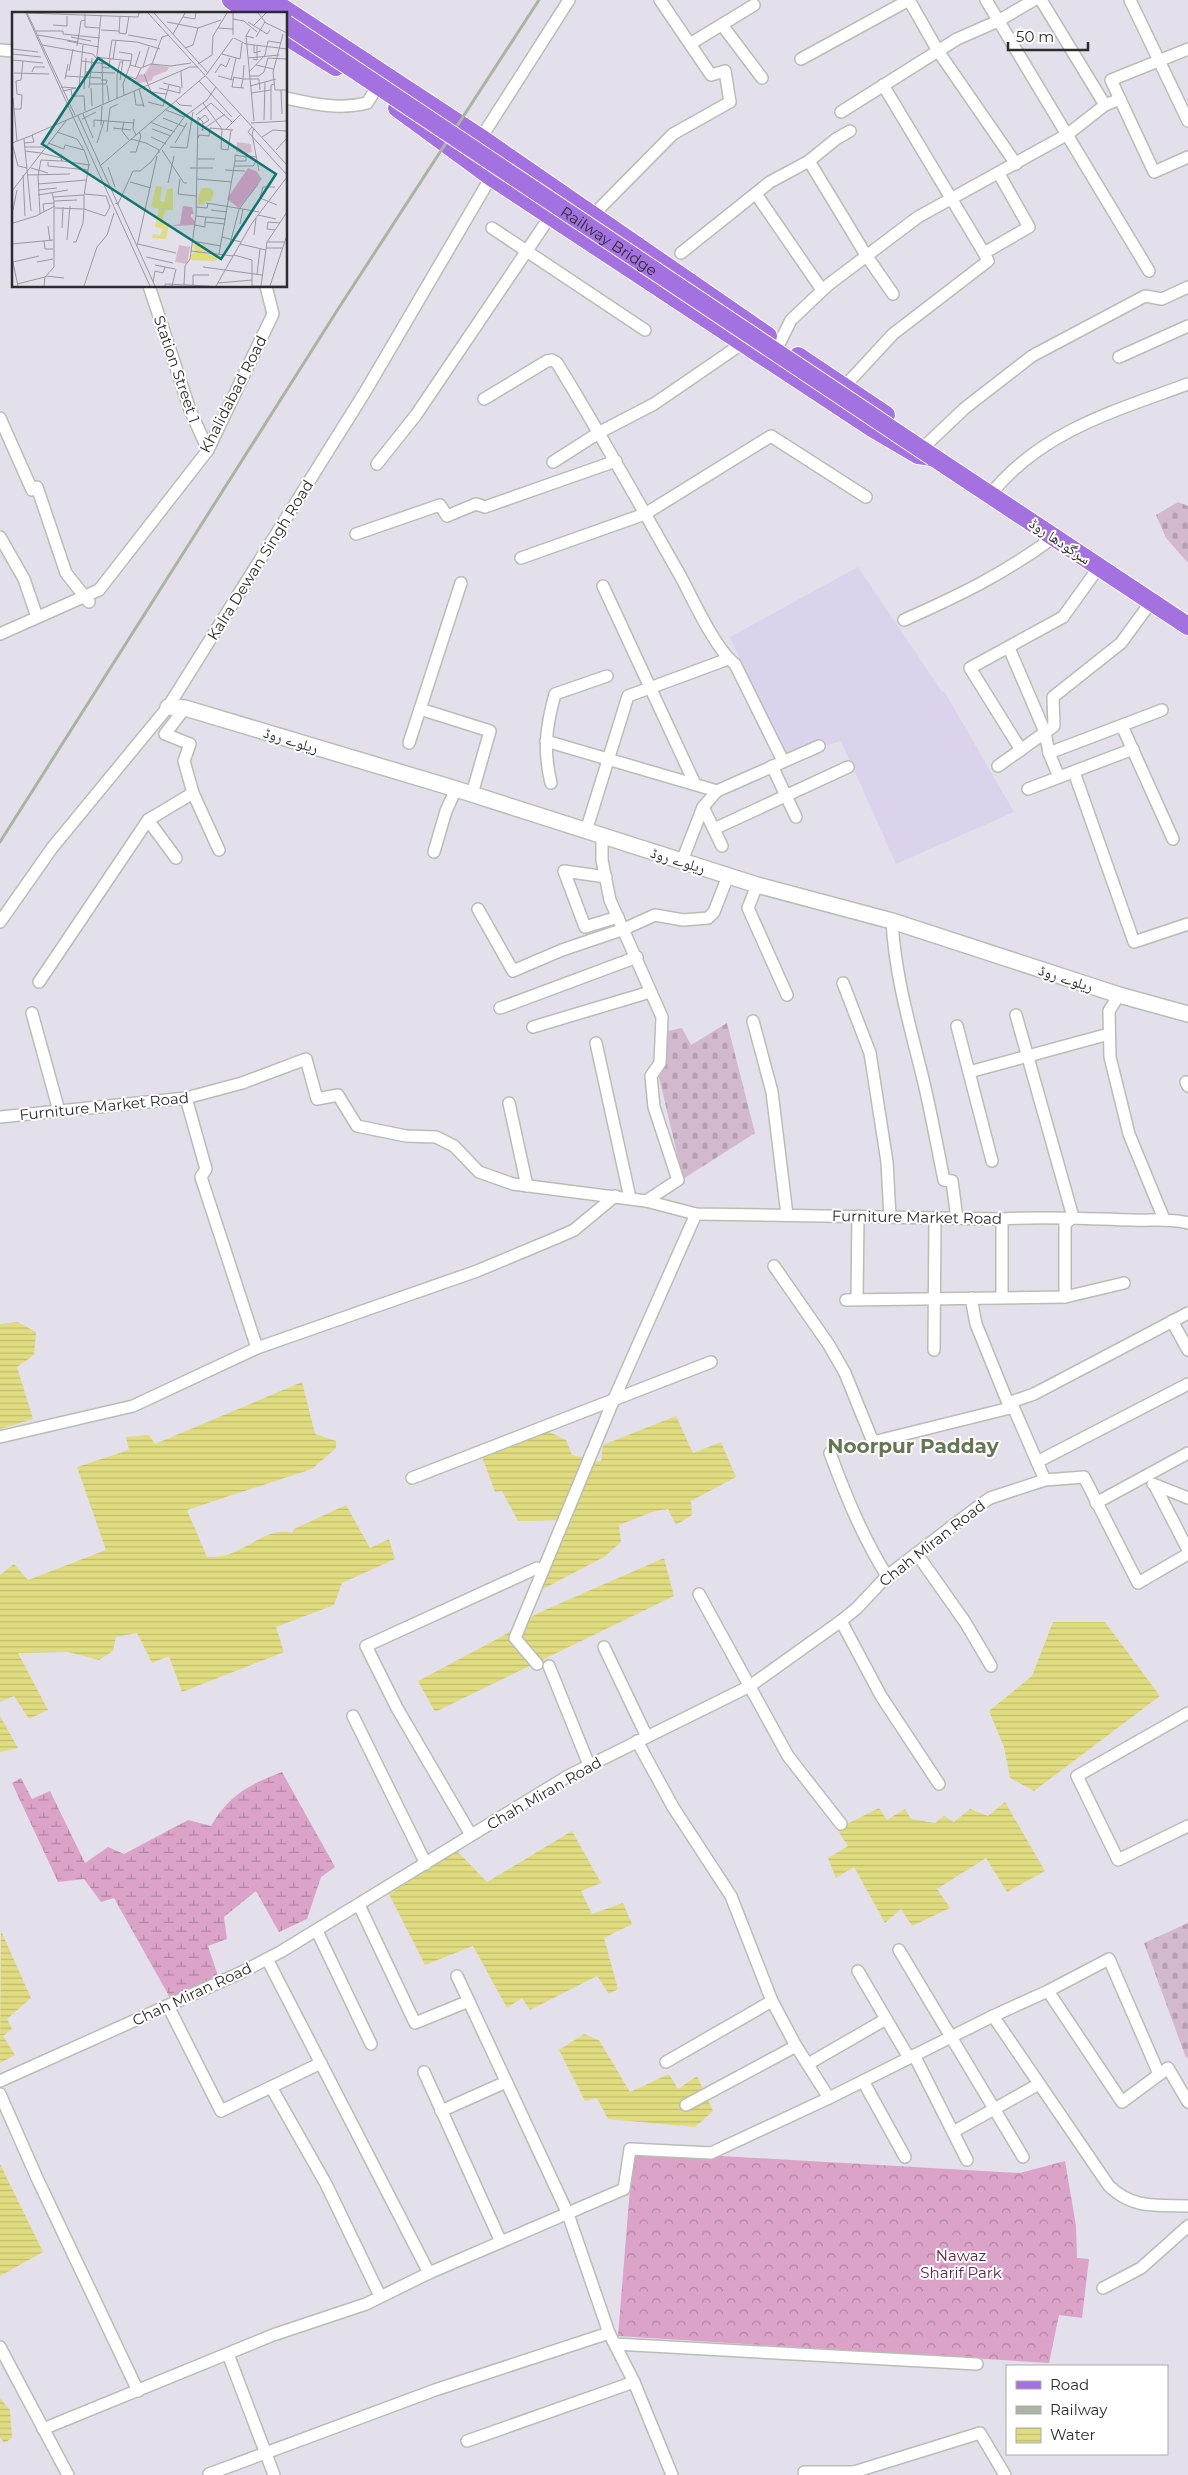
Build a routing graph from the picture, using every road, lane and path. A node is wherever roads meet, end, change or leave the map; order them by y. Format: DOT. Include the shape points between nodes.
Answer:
graph roads {
  1 [pos="232,0"];
  2 [pos="250,0"];
  3 [pos="271,0"];
  4 [pos="569,0"];
  5 [pos="660,0"];
  6 [pos="909,0"];
  7 [pos="986,0"];
  8 [pos="1034,0"];
  9 [pos="1041,0"];
  10 [pos="1130,0"];
  11 [pos="754,5"];
  12 [pos="249,12"];
  13 [pos="268,12"];
  14 [pos="998,21"];
  15 [pos="288,25"];
  16 [pos="722,25"];
  17 [pos="288,37"];
  18 [pos="690,44"];
  19 [pos="1188,49"];
  20 [pos="938,51"];
  21 [pos="802,59"];
  22 [pos="1160,60"];
  23 [pos="762,78"];
  24 [pos="883,85"];
  25 [pos="374,92"];
  26 [pos="288,98"];
  27 [pos="1120,99"];
  28 [pos="1105,105"];
  29 [pos="841,112"];
  30 [pos="1188,121"];
  31 [pos="850,132"];
  32 [pos="1068,134"];
  33 [pos="481,138"];
  34 [pos="1188,157"];
  35 [pos="809,162"];
  36 [pos="1016,164"];
  37 [pos="999,174"];
  38 [pos="491,177"];
  39 [pos="756,194"];
  40 [pos="951,198"];
  41 [pos="551,215"];
  42 [pos="592,216"];
  43 [pos="492,228"];
  44 [pos="527,251"];
  45 [pos="682,253"];
  46 [pos="984,253"];
  47 [pos="866,255"];
  48 [pos="1149,272"];
  49 [pos="1188,287"];
  50 [pos="150,288"];
  51 [pos="266,288"];
  52 [pos="822,290"];
  53 [pos="893,294"];
  54 [pos="1188,326"];
  55 [pos="645,330"];
  56 [pos="742,343"];
  57 [pos="779,344"];
  58 [pos="1119,357"];
  59 [pos="1188,384"];
  60 [pos="844,387"];
  61 [pos="484,399"];
  62 [pos="0,418"];
  63 [pos="600,432"];
  64 [pos="208,450"];
  65 [pos="929,451"];
  66 [pos="616,461"];
  67 [pos="553,462"];
  68 [pos="378,464"];
  69 [pos="990,495"];
  70 [pos="866,497"];
  71 [pos="645,514"];
  72 [pos="356,534"];
  73 [pos="0,537"];
  74 [pos="1054,537"];
  75 [pos="521,558"];
  76 [pos="1099,567"];
  77 [pos="461,583"];
  78 [pos="603,586"];
  79 [pos="87,599"];
  80 [pos="1150,602"];
  81 [pos="38,617"];
  82 [pos="904,620"];
  83 [pos="1188,626"];
  84 [pos="0,634"];
  85 [pos="1009,648"];
  86 [pos="728,659"];
  87 [pos="607,676"];
  88 [pos="650,688"];
  89 [pos="168,707"];
  90 [pos="185,708"];
  91 [pos="420,708"];
  92 [pos="1162,710"];
  93 [pos="1122,726"];
  94 [pos="1046,732"];
  95 [pos="546,741"];
  96 [pos="409,743"];
  97 [pos="820,746"];
  98 [pos="1133,749"];
  99 [pos="1021,750"];
  100 [pos="1049,753"];
  101 [pos="609,760"];
  102 [pos="783,761"];
  103 [pos="772,766"];
  104 [pos="998,766"];
  105 [pos="848,767"];
  106 [pos="1074,772"];
  107 [pos="1059,777"];
  108 [pos="551,784"];
  109 [pos="695,784"];
  110 [pos="456,789"];
  111 [pos="1028,789"];
  112 [pos="717,791"];
  113 [pos="193,793"];
  114 [pos="472,794"];
  115 [pos="786,796"];
  116 [pos="703,807"];
  117 [pos="796,817"];
  118 [pos="148,820"];
  119 [pos="714,829"];
  120 [pos="586,831"];
  121 [pos="602,836"];
  122 [pos="1173,840"];
  123 [pos="722,846"];
  124 [pos="219,850"];
  125 [pos="434,852"];
  126 [pos="176,858"];
  127 [pos="682,862"];
  128 [pos="728,876"];
  129 [pos="606,877"];
  130 [pos="758,885"];
  131 [pos="478,909"];
  132 [pos="618,917"];
  133 [pos="892,921"];
  134 [pos="0,922"];
  135 [pos="1188,924"];
  136 [pos="624,929"];
  137 [pos="637,957"];
  138 [pos="39,982"];
  139 [pos="842,982"];
  140 [pos="650,992"];
  141 [pos="787,995"];
  142 [pos="1119,995"];
  143 [pos="500,1008"];
  144 [pos="32,1013"];
  145 [pos="1188,1014"];
  146 [pos="1016,1015"];
  147 [pos="753,1021"];
  148 [pos="957,1026"];
  149 [pos="534,1027"];
  150 [pos="1109,1034"];
  151 [pos="596,1043"];
  152 [pos="1027,1057"];
  153 [pos="969,1072"];
  154 [pos="186,1098"];
  155 [pos="509,1103"];
  156 [pos="59,1111"];
  157 [pos="0,1117"];
  158 [pos="992,1161"];
  159 [pos="527,1186"];
  160 [pos="615,1196"];
  161 [pos="630,1198"];
  162 [pos="646,1200"];
  163 [pos="696,1214"];
  164 [pos="787,1215"];
  165 [pos="858,1216"];
  166 [pos="890,1217"];
  167 [pos="1073,1217"];
  168 [pos="935,1218"];
  169 [pos="957,1218"];
  170 [pos="1002,1219"];
  171 [pos="1164,1219"];
  172 [pos="1188,1223"];
  173 [pos="774,1266"];
  174 [pos="1124,1283"];
  175 [pos="1002,1297"];
  176 [pos="1065,1297"];
  177 [pos="934,1298"];
  178 [pos="971,1298"];
  179 [pos="1188,1313"];
  180 [pos="1172,1321"];
  181 [pos="257,1348"];
  182 [pos="934,1350"];
  183 [pos="1188,1350"];
  184 [pos="711,1362"];
  185 [pos="1188,1384"];
  186 [pos="614,1399"];
  187 [pos="1011,1405"];
  188 [pos="0,1437"];
  189 [pos="830,1453"];
  190 [pos="1188,1453"];
  191 [pos="1037,1462"];
  192 [pos="1147,1476"];
  193 [pos="412,1478"];
  194 [pos="1045,1480"];
  195 [pos="1154,1486"];
  196 [pos="1188,1498"];
  197 [pos="1096,1503"];
  198 [pos="1188,1550"];
  199 [pos="917,1554"];
  200 [pos="1188,1554"];
  201 [pos="537,1568"];
  202 [pos="886,1576"];
  203 [pos="699,1594"];
  204 [pos="841,1621"];
  205 [pos="604,1647"];
  206 [pos="537,1664"];
  207 [pos="549,1666"];
  208 [pos="991,1666"];
  209 [pos="750,1686"];
  210 [pos="1188,1713"];
  211 [pos="354,1716"];
  212 [pos="642,1739"];
  213 [pos="589,1765"];
  214 [pos="939,1784"];
  215 [pos="841,1824"];
  216 [pos="1188,1826"];
  217 [pos="471,1835"];
  218 [pos="426,1864"];
  219 [pos="359,1906"];
  220 [pos="317,1931"];
  221 [pos="899,1950"];
  222 [pos="267,1959"];
  223 [pos="858,1971"];
  224 [pos="457,1976"];
  225 [pos="1048,1991"];
  226 [pos="469,2001"];
  227 [pos="772,2001"];
  228 [pos="168,2006"];
  229 [pos="992,2016"];
  230 [pos="886,2019"];
  231 [pos="951,2037"];
  232 [pos="370,2044"];
  233 [pos="796,2046"];
  234 [pos="911,2057"];
  235 [pos="666,2062"];
  236 [pos="321,2063"];
  237 [pos="808,2064"];
  238 [pos="424,2072"];
  239 [pos="1159,2074"];
  240 [pos="0,2081"];
  241 [pos="863,2081"];
  242 [pos="506,2082"];
  243 [pos="1039,2084"];
  244 [pos="271,2087"];
  245 [pos="0,2094"];
  246 [pos="829,2098"];
  247 [pos="1188,2102"];
  248 [pos="686,2105"];
  249 [pos="994,2109"];
  250 [pos="442,2111"];
  251 [pos="953,2132"];
  252 [pos="905,2157"];
  253 [pos="1023,2157"];
  254 [pos="967,2160"];
  255 [pos="1188,2206"];
  256 [pos="568,2214"];
  257 [pos="1188,2226"];
  258 [pos="501,2242"];
  259 [pos="429,2273"];
  260 [pos="1102,2288"];
  261 [pos="380,2296"];
  262 [pos="609,2332"];
  263 [pos="615,2344"];
  264 [pos="0,2347"];
  265 [pos="228,2354"];
  266 [pos="977,2364"];
  267 [pos="634,2382"];
  268 [pos="138,2391"];
  269 [pos="43,2429"];
  270 [pos="467,2441"];
  271 [pos="267,2451"];
  272 [pos="804,2472"];
  273 [pos="854,2473"];
  274 [pos="209,2474"];
  275 [pos="68,2475"];
  276 [pos="274,2475"];
  277 [pos="672,2475"];
  278 [pos="1005,2475"];
  1 -- 12 [label="main road"];
  2 -- 13 [label="main road"];
  3 -- 33 [label="main road"];
  4 -- 33 [label="street"];
  5 -- 18 [label="street"];
  6 -- 20 [label="street"];
  6 -- 21 [label="street"];
  7 -- 14 [label="street"];
  8 -- 14 [label="street"];
  9 -- 28 [label="street"];
  10 -- 22 [label="street"];
  11 -- 16 [label="street"];
  14 -- 20 [label="street"];
  14 -- 32 [label="street"];
  15 -- 65 [label="main road, Railway Bridge, bridge"];
  16 -- 18 [label="street"];
  16 -- 23 [label="street"];
  17 -- 25 [label="main road"];
  18 -- 42 [label="street" via="711,75 726,70 730,102 673,134"];
  19 -- 22 [label="street"];
  20 -- 24 [label="street"];
  20 -- 36 [label="street"];
  22 -- 27 [label="street" via="1111,80"];
  22 -- 30 [label="street"];
  24 -- 29 [label="street"];
  24 -- 40 [label="street"];
  25 -- 26 [label="street" via="367,103 350,107"];
  25 -- 38 [label="main road"];
  27 -- 28 [label="street"];
  27 -- 34 [label="street" via="1154,172"];
  28 -- 32 [label="street"];
  31 -- 35 [label="street" via="836,139"];
  32 -- 36 [label="street"];
  32 -- 48 [label="street"];
  33 -- 42 [label="main road"];
  35 -- 39 [label="street" via="770,182"];
  35 -- 47 [label="street"];
  36 -- 37 [label="street"];
  37 -- 40 [label="street"];
  37 -- 46 [label="street" via="1029,228"];
  38 -- 41 [label="main road"];
  38 -- 89 [label="street, Kalra Dewan Singh Road" via="365,392"];
  39 -- 45 [label="street"];
  39 -- 52 [label="street"];
  40 -- 46 [label="street"];
  40 -- 47 [label="street" via="918,217"];
  41 -- 44 [label="street"];
  41 -- 56 [label="main road"];
  42 -- 57 [label="main road"];
  43 -- 44 [label="street"];
  44 -- 55 [label="street"];
  44 -- 68 [label="street" via="416,415"];
  46 -- 60 [label="street" via="988,261 893,334"];
  47 -- 52 [label="street"];
  47 -- 53 [label="street"];
  49 -- 65 [label="street" via="1162,299 1145,296 1032,356 965,408"];
  50 -- 64 [label="street, Station Street 1" via="190,410"];
  51 -- 64 [label="street, Khalidabad Road" via="273,314"];
  52 -- 57 [label="street" via="791,320"];
  54 -- 58 [label="street"];
  56 -- 63 [label="street" via="654,404"];
  56 -- 65 [label="main road" via="903,447 918,455"];
  57 -- 60 [label="main road"];
  59 -- 69 [label="street" via="1096,418 1045,445 1008,472"];
  60 -- 65 [label="main road"];
  61 -- 63 [label="street" via="552,360"];
  62 -- 79 [label="street" via="32,490 37,487 66,573"];
  63 -- 66 [label="street"];
  63 -- 67 [label="street"];
  64 -- 79 [label="street, Khalidabad Road" via="99,590"];
  65 -- 69 [label="main road, سرگودھا روڈ"];
  66 -- 71 [label="street"];
  66 -- 72 [label="street" via="485,507 476,504 447,516 440,505"];
  69 -- 74 [label="main road, سرگودھا روڈ"];
  70 -- 71 [label="street" via="771,436"];
  71 -- 75 [label="street"];
  71 -- 86 [label="street"];
  73 -- 81 [label="street" via="24,580"];
  74 -- 76 [label="main road, سرگودھا روڈ"];
  74 -- 82 [label="street" via="1017,564 972,590"];
  76 -- 80 [label="main road, سرگودھا روڈ"];
  76 -- 85 [label="street" via="1063,617"];
  77 -- 91 [label="street"];
  78 -- 88 [label="street"];
  79 -- 81 [label="street"];
  80 -- 83 [label="main road, سرگودھا روڈ"];
  80 -- 94 [label="street" via="1120,643 1054,695 1054,726"];
  81 -- 84 [label="street"];
  85 -- 94 [label="street"];
  85 -- 99 [label="street" via="970,668"];
  86 -- 88 [label="street"];
  86 -- 102 [label="street" via="735,664"];
  87 -- 95 [label="street" via="555,694"];
  88 -- 101 [label="street" via="628,696"];
  88 -- 109 [label="street"];
  89 -- 90 [label="street, ریلوے روڈ"];
  89 -- 134 [label="street, Kalra Dewan Singh Road" via="52,848"];
  90 -- 110 [label="street, ریلوے روڈ"];
  90 -- 113 [label="street" via="165,734 190,744 184,761"];
  91 -- 96 [label="street"];
  91 -- 114 [label="street" via="490,731"];
  92 -- 93 [label="street"];
  93 -- 98 [label="street"];
  93 -- 100 [label="street"];
  94 -- 99 [label="street"];
  94 -- 100 [label="street"];
  95 -- 101 [label="street"];
  95 -- 108 [label="street" via="545,758"];
  97 -- 102 [label="street"];
  98 -- 106 [label="street"];
  98 -- 122 [label="street"];
  99 -- 104 [label="street"];
  100 -- 107 [label="street"];
  101 -- 109 [label="street"];
  101 -- 120 [label="street"];
  102 -- 103 [label="street"];
  103 -- 112 [label="street"];
  103 -- 115 [label="street"];
  105 -- 115 [label="street"];
  106 -- 107 [label="street"];
  106 -- 135 [label="street" via="1134,942"];
  107 -- 111 [label="street"];
  109 -- 112 [label="street"];
  110 -- 114 [label="street, ریلوے روڈ"];
  110 -- 125 [label="street"];
  112 -- 116 [label="street"];
  113 -- 118 [label="street"];
  113 -- 124 [label="street"];
  114 -- 120 [label="street, ریلوے روڈ"];
  115 -- 117 [label="street"];
  115 -- 119 [label="street"];
  116 -- 119 [label="street"];
  116 -- 127 [label="street"];
  118 -- 126 [label="street"];
  118 -- 138 [label="street"];
  119 -- 123 [label="street"];
  120 -- 121 [label="street, ریلوے روڈ"];
  121 -- 127 [label="street, ریلوے روڈ"];
  121 -- 129 [label="street"];
  127 -- 128 [label="street, ریلوے روڈ"];
  128 -- 130 [label="street, ریلوے روڈ"];
  128 -- 136 [label="street" via="714,912 708,918 683,920 655,915"];
  129 -- 132 [label="street" via="610,900"];
  129 -- 132 [label="street" via="564,871 585,927"];
  130 -- 133 [label="street, ریلوے روڈ"];
  130 -- 141 [label="street" via="748,908"];
  131 -- 136 [label="street" via="513,971"];
  132 -- 136 [label="street"];
  133 -- 142 [label="street, ریلوے روڈ"];
  133 -- 169 [label="street" via="894,958 944,1180 952,1181"];
  136 -- 137 [label="street"];
  137 -- 140 [label="street"];
  137 -- 143 [label="street"];
  139 -- 166 [label="street" via="870,1053 887,1162"];
  140 -- 149 [label="street"];
  140 -- 162 [label="street" via="662,1017 660,1063 651,1076 654,1107 678,1180"];
  142 -- 145 [label="street, ریلوے روڈ"];
  142 -- 150 [label="street" via="1109,1011"];
  144 -- 156 [label="street"];
  146 -- 152 [label="street"];
  147 -- 164 [label="street" via="772,1092"];
  148 -- 153 [label="street"];
  150 -- 152 [label="street"];
  150 -- 171 [label="street" via="1110,1057 1129,1134"];
  151 -- 161 [label="street"];
  152 -- 153 [label="street"];
  152 -- 167 [label="street"];
  153 -- 158 [label="street"];
  154 -- 156 [label="street, Furniture Market Road"];
  154 -- 159 [label="street, Furniture Market Road" via="242,1083 306,1060 318,1100 338,1095 357,1126 406,1136 436,1137 454,1146 480,1172"];
  154 -- 181 [label="street" via="206,1170 201,1177"];
  155 -- 159 [label="street"];
  156 -- 157 [label="street, Furniture Market Road"];
  159 -- 160 [label="street, Furniture Market Road"];
  160 -- 161 [label="street, Furniture Market Road"];
  160 -- 181 [label="street" via="574,1230 556,1238"];
  161 -- 162 [label="street, Furniture Market Road"];
  162 -- 163 [label="street, Furniture Market Road"];
  163 -- 164 [label="street, Furniture Market Road"];
  163 -- 186 [label="street"];
  164 -- 165 [label="street, Furniture Market Road"];
  165 -- 166 [label="street, Furniture Market Road"];
  165 -- 177 [label="street" via="851,1300"];
  166 -- 168 [label="street, Furniture Market Road"];
  167 -- 170 [label="street, Furniture Market Road"];
  167 -- 171 [label="street, Furniture Market Road"];
  167 -- 176 [label="street" via="1065,1224"];
  168 -- 169 [label="street, Furniture Market Road"];
  168 -- 177 [label="street"];
  169 -- 170 [label="street, Furniture Market Road"];
  170 -- 175 [label="street"];
  171 -- 172 [label="street, Furniture Market Road"];
  173 -- 187 [label="street" via="845,1373 872,1442"];
  174 -- 176 [label="street"];
  175 -- 176 [label="street"];
  175 -- 178 [label="street"];
  177 -- 178 [label="street"];
  177 -- 182 [label="street"];
  178 -- 187 [label="street" via="976,1324"];
  179 -- 180 [label="street"];
  180 -- 183 [label="street"];
  180 -- 187 [label="street"];
  181 -- 188 [label="street" via="132,1406"];
  184 -- 186 [label="street"];
  185 -- 191 [label="street"];
  186 -- 193 [label="street"];
  186 -- 206 [label="street" via="515,1638"];
  187 -- 191 [label="street"];
  189 -- 202 [label="street" via="849,1506"];
  190 -- 192 [label="street"];
  191 -- 194 [label="street"];
  192 -- 195 [label="street"];
  192 -- 197 [label="street"];
  194 -- 197 [label="street, Chah Miran Road" via="1084,1477"];
  194 -- 199 [label="street, Chah Miran Road" via="990,1498"];
  195 -- 196 [label="street"];
  195 -- 198 [label="street"];
  197 -- 200 [label="street" via="1138,1583"];
  199 -- 202 [label="street, Chah Miran Road"];
  199 -- 208 [label="street" via="965,1622"];
  201 -- 217 [label="street" via="366,1646 397,1708"];
  202 -- 204 [label="street, Chah Miran Road"];
  203 -- 209 [label="street"];
  204 -- 209 [label="street, Chah Miran Road"];
  204 -- 214 [label="street" via="881,1696"];
  205 -- 212 [label="street"];
  207 -- 213 [label="street"];
  209 -- 212 [label="street, Chah Miran Road"];
  209 -- 215 [label="street" via="788,1756"];
  210 -- 216 [label="street" via="1077,1776 1118,1860"];
  211 -- 218 [label="street"];
  212 -- 213 [label="street, Chah Miran Road"];
  212 -- 227 [label="street" via="673,1807 731,1896"];
  213 -- 217 [label="street, Chah Miran Road"];
  217 -- 218 [label="street, Chah Miran Road"];
  218 -- 219 [label="street, Chah Miran Road"];
  219 -- 220 [label="street, Chah Miran Road"];
  219 -- 226 [label="street" via="415,2023"];
  220 -- 222 [label="street, Chah Miran Road"];
  220 -- 232 [label="street"];
  221 -- 231 [label="street"];
  222 -- 228 [label="street, Chah Miran Road"];
  222 -- 236 [label="street"];
  223 -- 230 [label="street"];
  224 -- 226 [label="street"];
  225 -- 229 [label="street"];
  225 -- 239 [label="street" via="1122,2102"];
  225 -- 239 [label="street" via="1109,1959"];
  226 -- 242 [label="street"];
  227 -- 233 [label="street"];
  227 -- 235 [label="street"];
  228 -- 240 [label="street, Chah Miran Road"];
  228 -- 244 [label="street" via="221,2111"];
  229 -- 231 [label="street"];
  229 -- 243 [label="street"];
  230 -- 234 [label="street"];
  230 -- 237 [label="street"];
  231 -- 234 [label="street"];
  231 -- 249 [label="street"];
  233 -- 237 [label="street"];
  233 -- 248 [label="street"];
  234 -- 241 [label="street"];
  234 -- 251 [label="street"];
  236 -- 244 [label="street"];
  236 -- 259 [label="street"];
  237 -- 246 [label="street"];
  238 -- 250 [label="street"];
  239 -- 247 [label="street" via="1168,2068"];
  241 -- 246 [label="street"];
  241 -- 252 [label="street"];
  242 -- 250 [label="street"];
  242 -- 256 [label="street"];
  243 -- 249 [label="street"];
  243 -- 255 [label="street" via="1109,2186 1120,2196 1145,2204"];
  244 -- 261 [label="street" via="326,2184"];
  245 -- 268 [label="street"];
  246 -- 256 [label="street" via="711,2153 630,2149 624,2189"];
  249 -- 251 [label="street"];
  249 -- 253 [label="street"];
  250 -- 258 [label="street"];
  251 -- 254 [label="street"];
  256 -- 258 [label="street"];
  256 -- 262 [label="street"];
  257 -- 260 [label="street" via="1141,2268"];
  258 -- 259 [label="street"];
  259 -- 261 [label="street"];
  261 -- 265 [label="street"];
  262 -- 263 [label="street"];
  262 -- 271 [label="street"];
  263 -- 266 [label="street"];
  263 -- 267 [label="street"];
  264 -- 269 [label="street"];
  265 -- 268 [label="street"];
  265 -- 271 [label="street"];
  267 -- 270 [label="street"];
  267 -- 277 [label="street"];
  268 -- 269 [label="street"];
  269 -- 275 [label="street"];
  271 -- 274 [label="street"];
  271 -- 276 [label="street"];
  272 -- 273 [label="street"];
  273 -- 278 [label="street" via="980,2433"];
}
